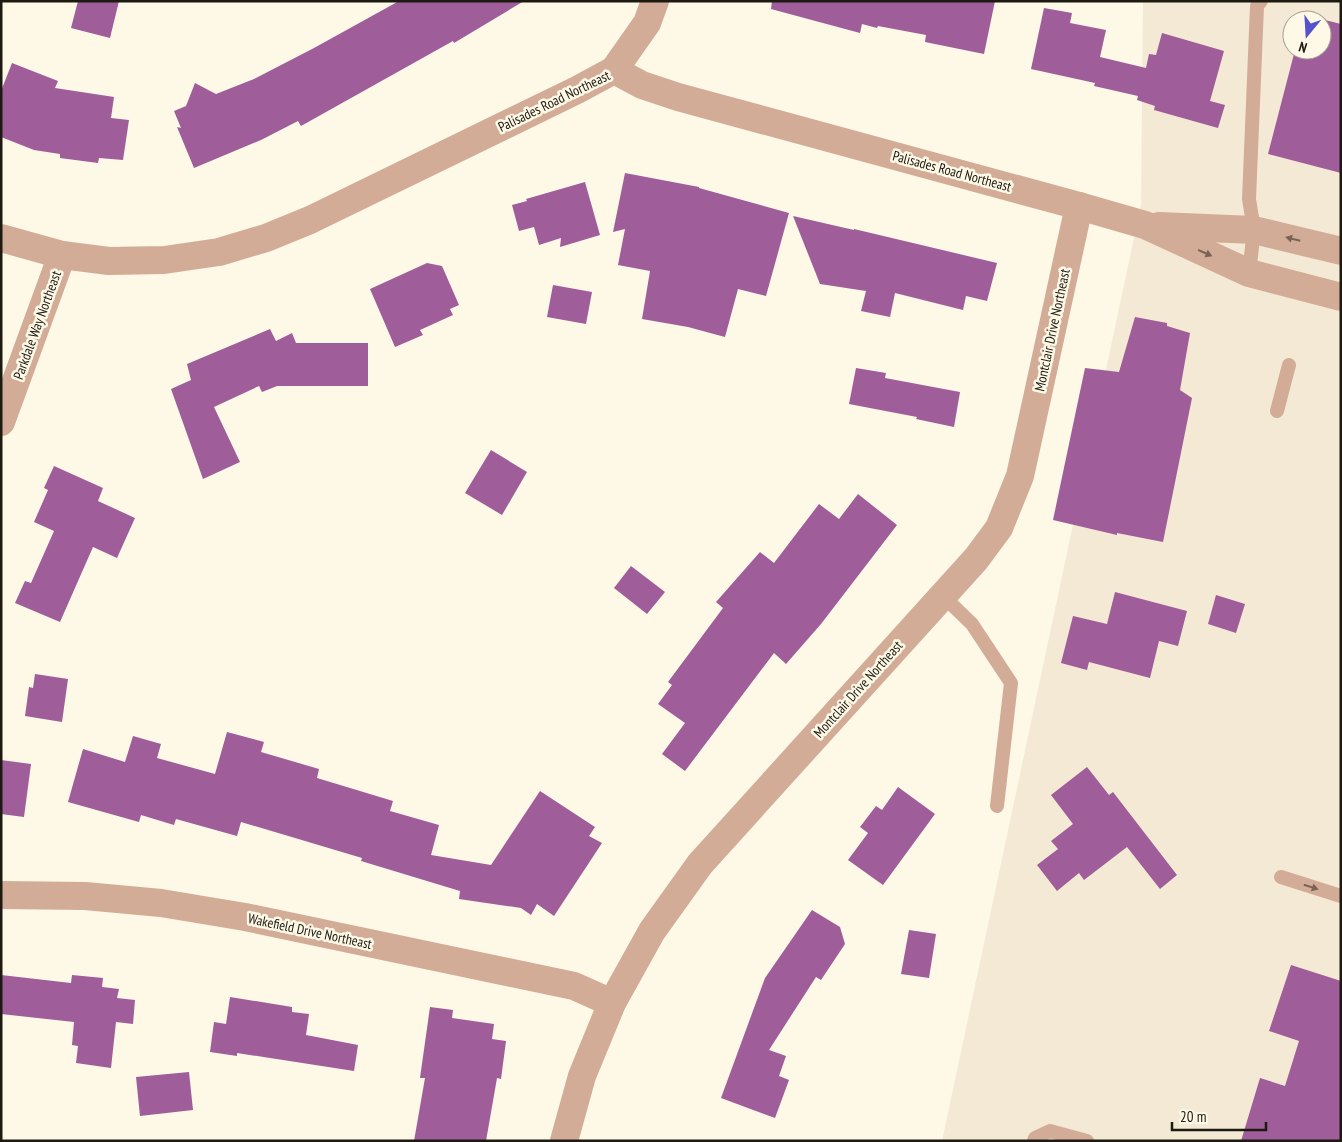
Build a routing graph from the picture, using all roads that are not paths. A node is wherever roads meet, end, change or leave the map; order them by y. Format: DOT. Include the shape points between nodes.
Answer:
graph roads {
  1 [pos="656,1"];
  2 [pos="1261,1"];
  3 [pos="614,70"];
  4 [pos="1079,206"];
  5 [pos="1144,225"];
  6 [pos="1254,230"];
  7 [pos="1,238"];
  8 [pos="1341,251"];
  9 [pos="62,255"];
  10 [pos="1249,273"];
  11 [pos="1341,297"];
  12 [pos="1289,365"];
  13 [pos="1277,411"];
  14 [pos="1,422"];
  15 [pos="943,596"];
  16 [pos="997,806"];
  17 [pos="1281,877"];
  18 [pos="1,895"];
  19 [pos="1341,896"];
  20 [pos="612,1003"];
  21 [pos="564,1141"];
  22 [pos="1034,1141"];
  23 [pos="1087,1141"];
  1 -- 3 [label="street"];
  2 -- 6 [label="lane" via="1257,6 1249,199"];
  3 -- 4 [label="street, Palisades Road Northeast" via="642,85 678,97"];
  3 -- 9 [label="street, Palisades Road Northeast" via="310,220 266,238 219,252 164,260 109,261"];
  4 -- 5 [label="street, Palisades Road Northeast"];
  4 -- 15 [label="street, Montclair Drive Northeast" via="1020,476 999,528"];
  5 -- 6 [label="street, Palisades Road Northeast"];
  5 -- 10 [label="street, Palisades Road Northeast, one-way"];
  8 -- 6 [label="street, Palisades Road Northeast, one-way"];
  6 -- 10 [label="lane"];
  7 -- 9 [label="street, Palisades Road Northeast"];
  9 -- 14 [label="street, Parkdale Way Northeast"];
  10 -- 11 [label="street, Palisades Road Northeast"];
  12 -- 13 [label="lane"];
  15 -- 16 [label="lane" via="972,624 1011,684"];
  15 -- 20 [label="street, Montclair Drive Northeast" via="700,864 652,931"];
  17 -- 19 [label="lane, one-way"];
  18 -- 20 [label="street, Wakefield Drive Northeast" via="85,896 161,903 245,917 574,986"];
  20 -- 21 [label="street, Montclair Drive Northeast" via="582,1076"];
  22 -- 23 [label="lane" via="1050,1131"];
}
